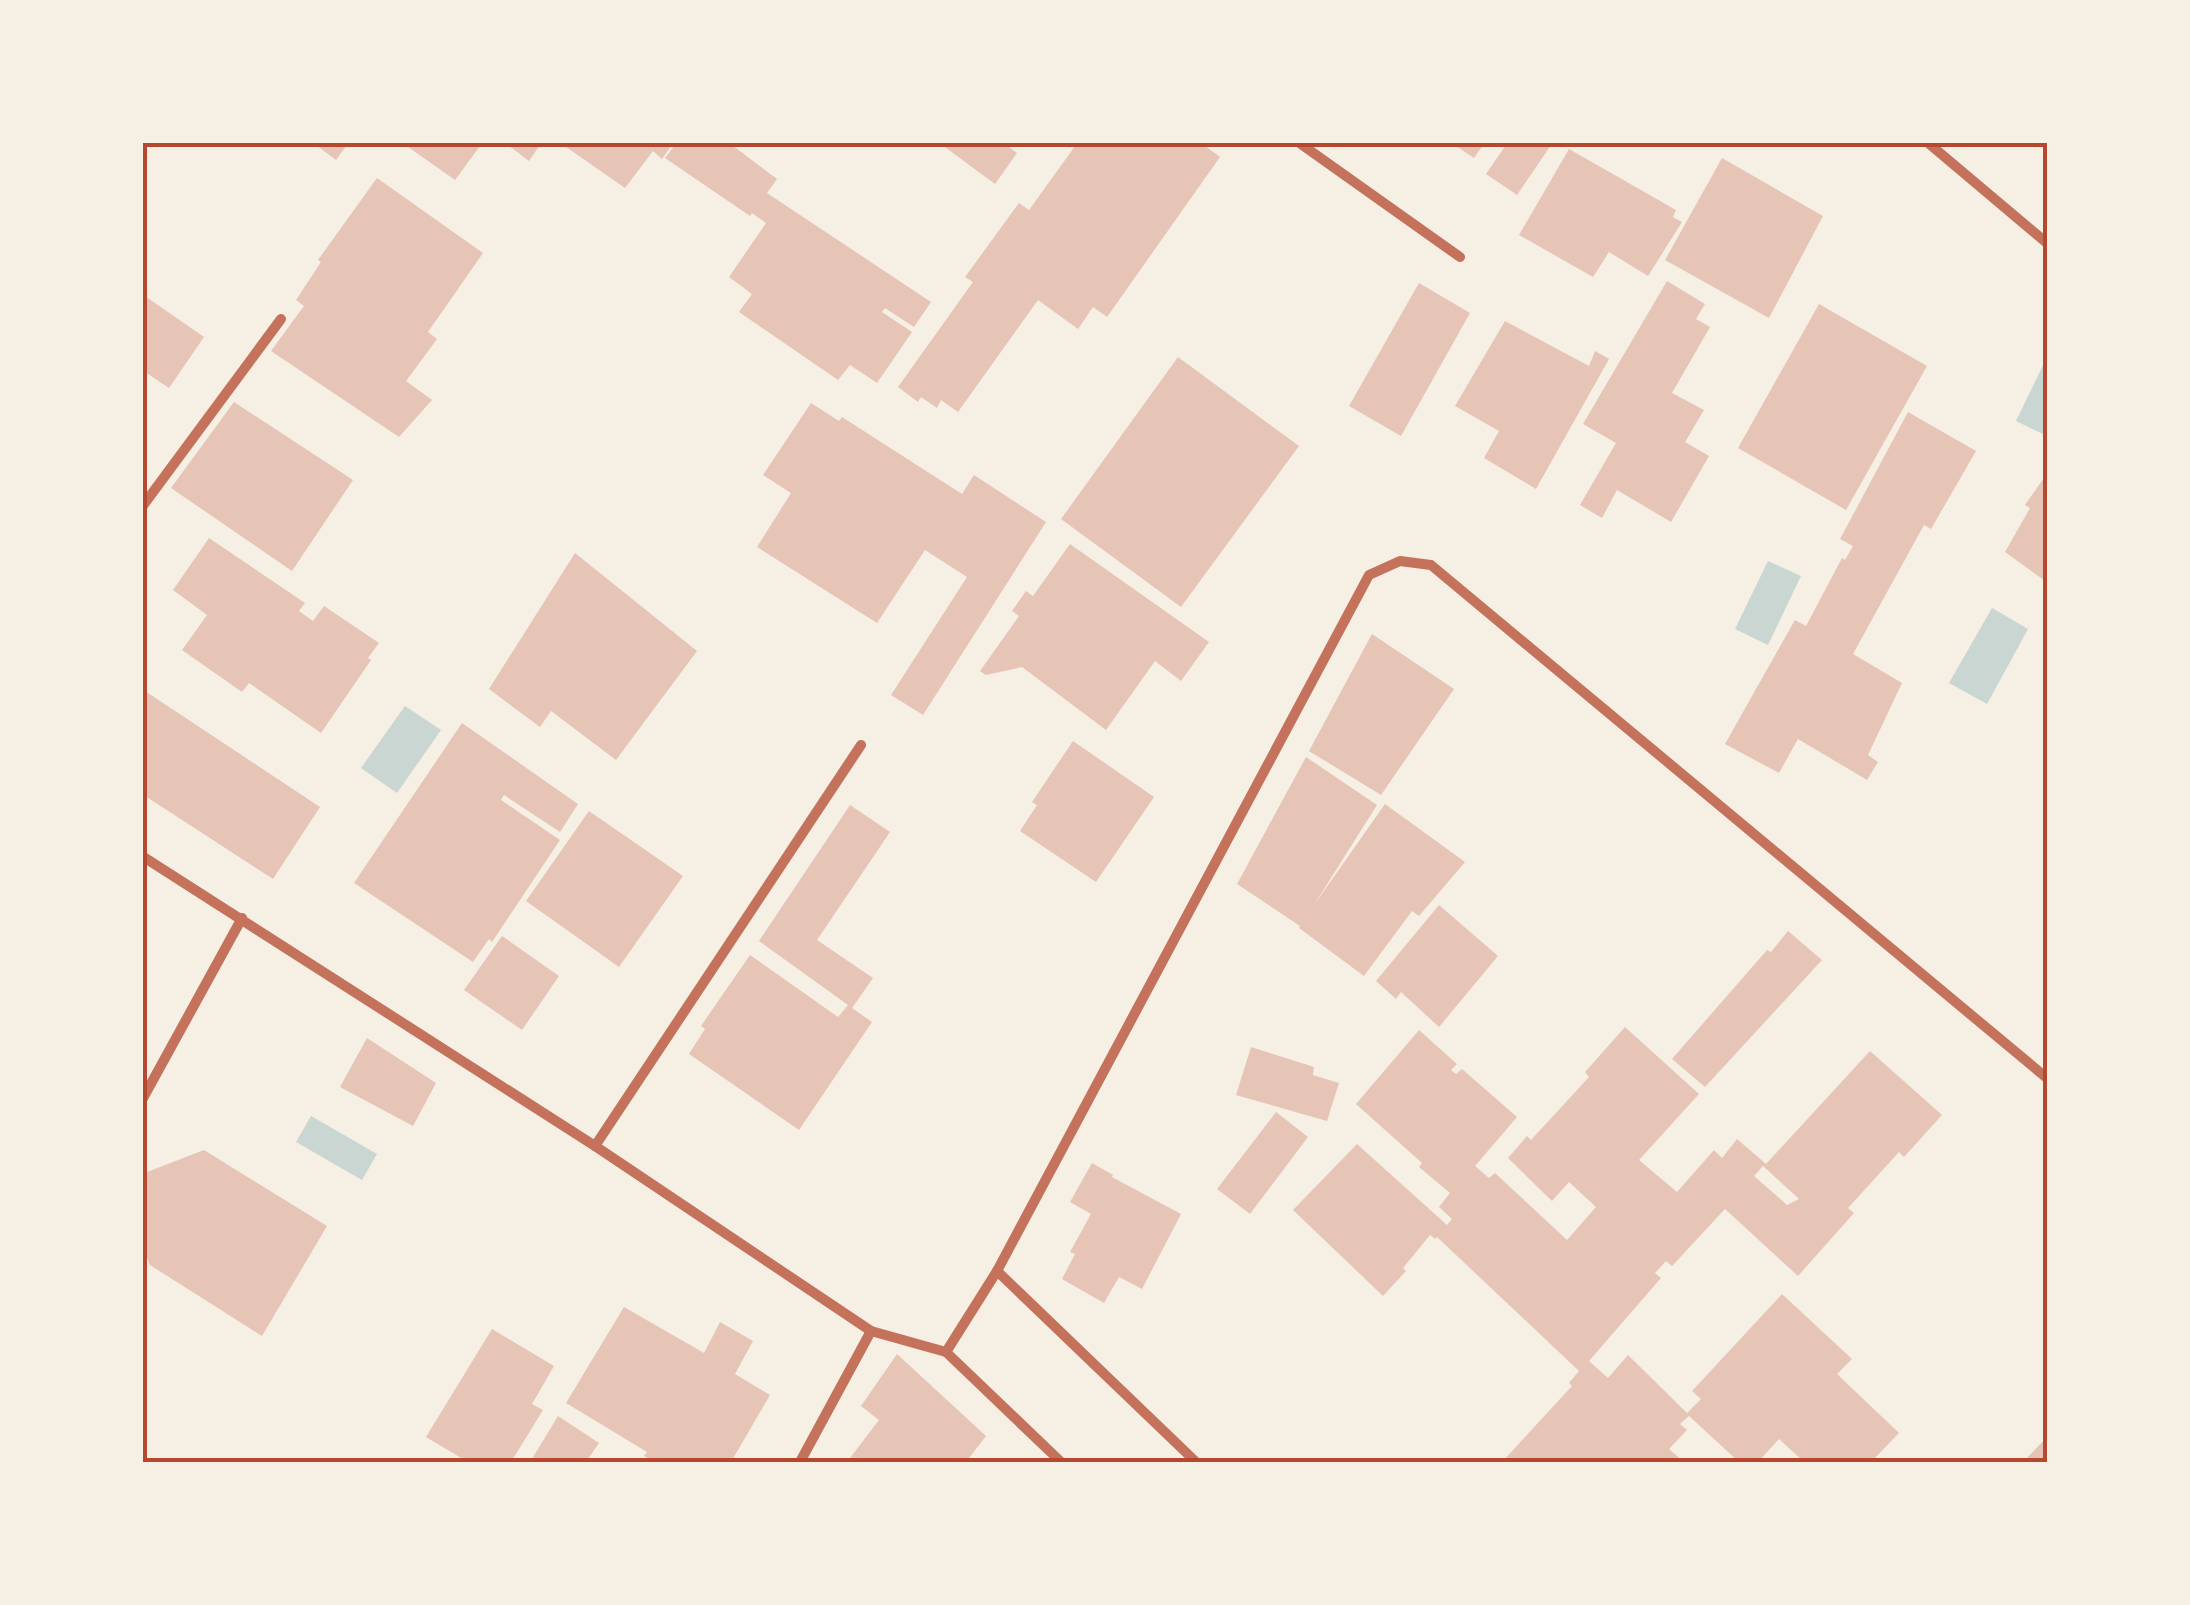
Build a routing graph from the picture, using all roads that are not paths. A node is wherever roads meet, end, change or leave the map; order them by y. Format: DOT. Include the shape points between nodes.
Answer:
graph roads {
  1 [pos="1298,142"];
  2 [pos="1928,142"];
  3 [pos="2048,244"];
  4 [pos="1460,257"];
  5 [pos="281,319"];
  6 [pos="142,507"];
  7 [pos="861,744"];
  8 [pos="142,856"];
  9 [pos="242,918"];
  10 [pos="2048,1079"];
  11 [pos="142,1100"];
  12 [pos="594,1146"];
  13 [pos="998,1271"];
  14 [pos="872,1330"];
  15 [pos="946,1352"];
  16 [pos="800,1462"];
  17 [pos="1060,1462"];
  18 [pos="1196,1462"];
  1 -- 4 [label="street"];
  2 -- 3 [label="street"];
  5 -- 6 [label="street"];
  7 -- 12 [label="street"];
  8 -- 9 [label="street"];
  9 -- 11 [label="street"];
  9 -- 12 [label="street"];
  10 -- 13 [label="street" via="1430,565 1400,561 1369,575"];
  12 -- 14 [label="street"];
  13 -- 15 [label="street"];
  13 -- 18 [label="street"];
  14 -- 15 [label="street"];
  14 -- 16 [label="street"];
  15 -- 17 [label="street"];
}
